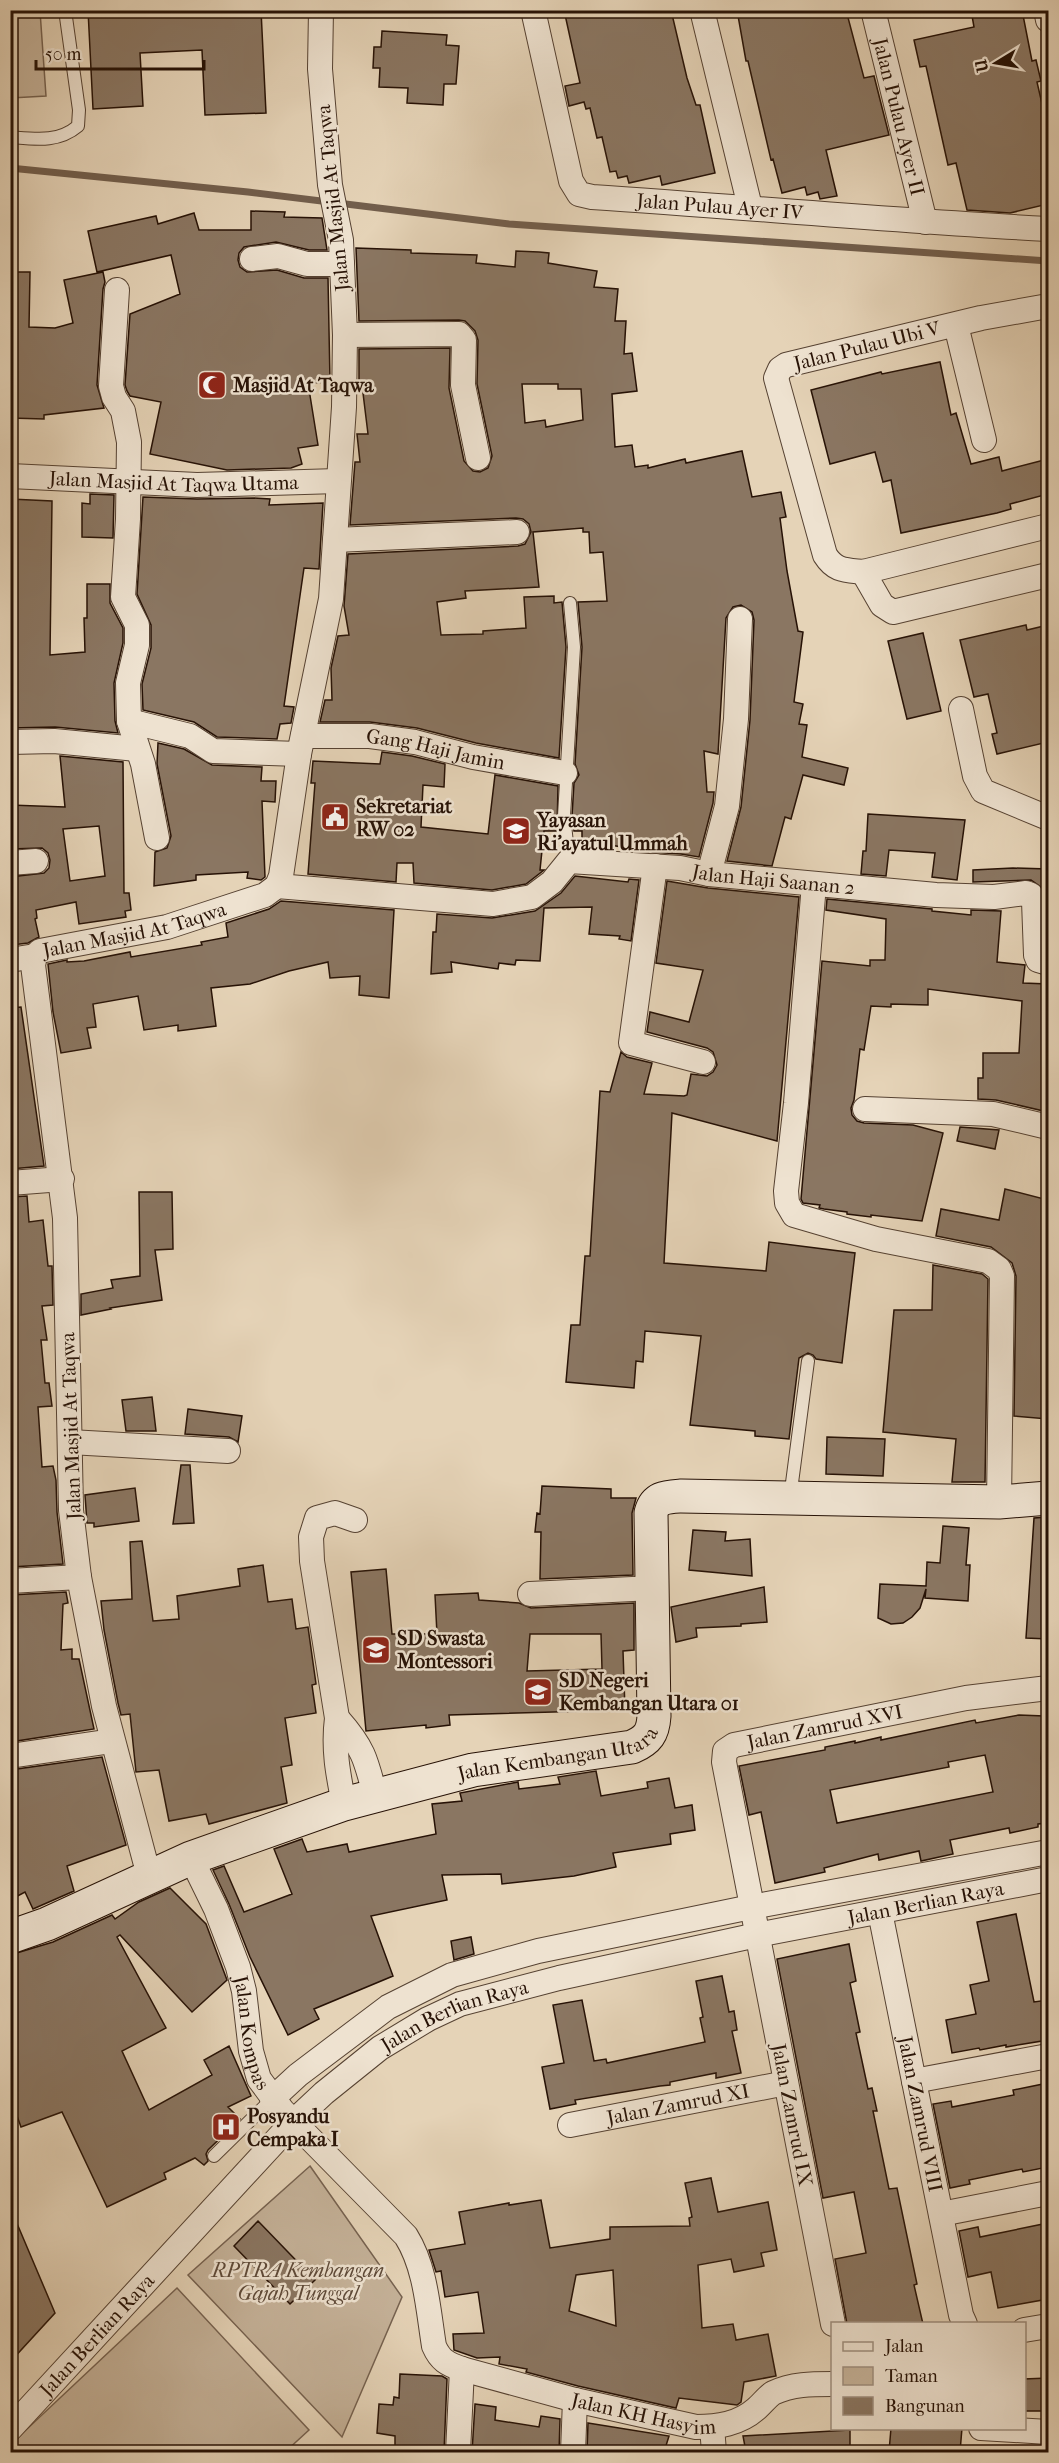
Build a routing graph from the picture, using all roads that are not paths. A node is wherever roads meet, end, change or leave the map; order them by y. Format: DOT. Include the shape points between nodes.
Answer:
graph roads {
  1 [pos="65,10"];
  2 [pos="321,10"];
  3 [pos="533,10"];
  4 [pos="702,10"];
  5 [pos="873,10"];
  6 [pos="1046,10"];
  7 [pos="1048,20"];
  8 [pos="10,137"];
  9 [pos="750,207"];
  10 [pos="925,222"];
  11 [pos="1048,229"];
  12 [pos="252,259"];
  13 [pos="342,264"];
  14 [pos="117,290"];
  15 [pos="1048,306"];
  16 [pos="956,325"];
  17 [pos="345,335"];
  18 [pos="984,440"];
  19 [pos="478,458"];
  20 [pos="10,476"];
  21 [pos="338,481"];
  22 [pos="129,482"];
  23 [pos="1048,526"];
  24 [pos="517,532"];
  25 [pos="335,540"];
  26 [pos="862,572"];
  27 [pos="1048,575"];
  28 [pos="570,603"];
  29 [pos="740,619"];
  30 [pos="961,709"];
  31 [pos="129,721"];
  32 [pos="10,742"];
  33 [pos="301,745"];
  34 [pos="137,748"];
  35 [pos="565,774"];
  36 [pos="1048,818"];
  37 [pos="157,838"];
  38 [pos="36,861"];
  39 [pos="568,861"];
  40 [pos="10,863"];
  41 [pos="655,866"];
  42 [pos="709,874"];
  43 [pos="814,884"];
  44 [pos="277,886"];
  45 [pos="35,956"];
  46 [pos="10,960"];
  47 [pos="1048,963"];
  48 [pos="703,1062"];
  49 [pos="865,1109"];
  50 [pos="1048,1127"];
  51 [pos="62,1179"];
  52 [pos="10,1184"];
  53 [pos="808,1361"];
  54 [pos="70,1442"];
  55 [pos="228,1451"];
  56 [pos="1048,1498"];
  57 [pos="790,1499"];
  58 [pos="999,1502"];
  59 [pos="355,1520"];
  60 [pos="79,1577"];
  61 [pos="10,1581"];
  62 [pos="653,1588"];
  63 [pos="530,1594"];
  64 [pos="1048,1688"];
  65 [pos="337,1718"];
  66 [pos="112,1741"];
  67 [pos="10,1755"];
  68 [pos="375,1795"];
  69 [pos="344,1804"];
  70 [pos="1048,1852"];
  71 [pos="191,1858"];
  72 [pos="149,1876"];
  73 [pos="1048,1879"];
  74 [pos="751,1907"];
  75 [pos="880,1912"];
  76 [pos="757,1935"];
  77 [pos="10,1937"];
  78 [pos="452,1975"];
  79 [pos="460,2004"];
  80 [pos="1048,2056"];
  81 [pos="914,2081"];
  82 [pos="786,2083"];
  83 [pos="272,2099"];
  84 [pos="293,2122"];
  85 [pos="570,2125"];
  86 [pos="214,2156"];
  87 [pos="1048,2193"];
  88 [pos="941,2214"];
  89 [pos="963,2319"];
  90 [pos="833,2322"];
  91 [pos="1048,2325"];
  92 [pos="1026,2330"];
  93 [pos="455,2366"];
  94 [pos="831,2384"];
  95 [pos="575,2400"];
  96 [pos="712,2427"];
  97 [pos="10,2429"];
  98 [pos="993,2430"];
  99 [pos="1039,2438"];
  100 [pos="458,2452"];
  101 [pos="573,2452"];
  102 [pos="714,2452"];
  1 -- 8 [label="lane" via="78,126 68,135 47,140"];
  2 -- 13 [label="street, Jalan Masjid At Taqwa" via="320,69 330,185"];
  3 -- 9 [label="street, Jalan Pulau Ayer IV" via="571,181 579,194"];
  4 -- 9 [label="street"];
  5 -- 10 [label="street, Jalan Pulau Ayer II"];
  6 -- 7 [label="street"];
  9 -- 10 [label="street, Jalan Pulau Ayer IV"];
  10 -- 11 [label="street, Jalan Pulau Ayer IV"];
  12 -- 13 [label="street" via="278,256 307,264"];
  13 -- 17 [label="street, Jalan Masjid At Taqwa"];
  14 -- 22 [label="street" via="111,386 123,411 129,442"];
  15 -- 16 [label="street, Jalan Pulau Ubi V"];
  16 -- 18 [label="street"];
  16 -- 26 [label="street, Jalan Pulau Ubi V" via="786,365 776,373 825,555 838,570"];
  17 -- 19 [label="street" via="459,333 464,340 463,385"];
  17 -- 21 [label="street, Jalan Masjid At Taqwa"];
  20 -- 22 [label="street, Jalan Masjid At Taqwa Utama"];
  21 -- 22 [label="street, Jalan Masjid At Taqwa Utama" via="197,485"];
  21 -- 25 [label="street, Jalan Masjid At Taqwa"];
  22 -- 31 [label="street" via="123,597 137,625 137,645 128,683"];
  23 -- 26 [label="street"];
  24 -- 25 [label="street"];
  25 -- 33 [label="street, Jalan Masjid At Taqwa" via="331,599"];
  26 -- 27 [label="street" via="882,605 893,612"];
  28 -- 35 [label="lane" via="574,647"];
  29 -- 42 [label="street" via="727,806"];
  30 -- 36 [label="street" via="975,776 983,791"];
  31 -- 33 [label="street, Gang Haji Jamin" via="190,736 213,751"];
  31 -- 34 [label="street"];
  32 -- 34 [label="street" via="54,741"];
  33 -- 35 [label="street, Gang Haji Jamin" via="370,736"];
  33 -- 44 [label="street, Jalan Masjid At Taqwa"];
  34 -- 37 [label="street"];
  35 -- 39 [label="lane"];
  38 -- 40 [label="street"];
  39 -- 41 [label="street, Jalan Haji Saanan 2"];
  39 -- 44 [label="street" via="552,882 532,897 493,904"];
  41 -- 42 [label="street, Jalan Haji Saanan 2"];
  41 -- 48 [label="street" via="631,1043"];
  42 -- 43 [label="street, Jalan Haji Saanan 2"];
  43 -- 47 [label="street, Jalan Haji Saanan 2" via="936,895 1031,895 1036,955 1038,960"];
  43 -- 58 [label="street" via="786,1179 787,1203 794,1215 876,1239 988,1261 999,1269"];
  44 -- 45 [label="street, Jalan Masjid At Taqwa" via="265,896 167,927 40,951"];
  45 -- 46 [label="street"];
  45 -- 51 [label="street, Jalan Masjid At Taqwa" via="36,998"];
  49 -- 50 [label="street" via="993,1114"];
  51 -- 52 [label="street"];
  51 -- 54 [label="street, Jalan Masjid At Taqwa"];
  53 -- 57 [label="lane"];
  54 -- 55 [label="street"];
  54 -- 60 [label="street, Jalan Masjid At Taqwa" via="71,1510"];
  56 -- 58 [label="street, Jalan Kembangan Utara"];
  57 -- 58 [label="street, Jalan Kembangan Utara"];
  57 -- 62 [label="street, Jalan Kembangan Utara" via="659,1499 651,1513"];
  59 -- 65 [label="street" via="335,1513 317,1518 311,1537"];
  60 -- 61 [label="street"];
  60 -- 66 [label="street, Jalan Masjid At Taqwa"];
  62 -- 63 [label="street"];
  62 -- 68 [label="street, Jalan Kembangan Utara" via="654,1716 649,1737 642,1743 472,1770"];
  64 -- 74 [label="street, Jalan Zamrud XVI" via="966,1698 734,1744 725,1751 724,1762"];
  65 -- 68 [label="street" via="365,1756"];
  65 -- 69 [label="street" via="335,1764"];
  66 -- 67 [label="street"];
  66 -- 72 [label="street, Jalan Masjid At Taqwa"];
  68 -- 69 [label="street, Jalan Kembangan Utara"];
  69 -- 71 [label="street, Jalan Kembangan Utara"];
  70 -- 74 [label="street, Jalan Berlian Raya"];
  71 -- 72 [label="street, Jalan Kembangan Utara"];
  71 -- 83 [label="street, Jalan Kompas" via="238,1967 255,2066"];
  72 -- 77 [label="street, Jalan Kembangan Utara"];
  73 -- 75 [label="street, Jalan Berlian Raya"];
  74 -- 76 [label="street, Jalan Zamrud IX"];
  74 -- 78 [label="street, Jalan Berlian Raya" via="538,1951"];
  75 -- 76 [label="street, Jalan Berlian Raya"];
  75 -- 81 [label="street, Jalan Zamrud VIII"];
  76 -- 79 [label="street, Jalan Berlian Raya"];
  76 -- 82 [label="street, Jalan Zamrud IX"];
  78 -- 79 [label="street"];
  78 -- 83 [label="street, Jalan Berlian Raya" via="388,2007"];
  79 -- 84 [label="street, Jalan Berlian Raya" via="380,2048"];
  80 -- 81 [label="street"];
  81 -- 88 [label="street, Jalan Zamrud VIII"];
  82 -- 85 [label="street, Jalan Zamrud XI"];
  82 -- 90 [label="street, Jalan Zamrud IX"];
  83 -- 84 [label="street, Jalan Kompas"];
  83 -- 86 [label="lane"];
  84 -- 93 [label="street, Jalan Kompas" via="406,2236 420,2269 434,2346 439,2357"];
  84 -- 97 [label="street, Jalan Berlian Raya"];
  87 -- 88 [label="street"];
  88 -- 89 [label="street, Jalan Zamrud VIII"];
  91 -- 92 [label="street"];
  93 -- 95 [label="street, Jalan KH Hasyim"];
  93 -- 100 [label="street"];
  94 -- 96 [label="street, Jalan KH Hasyim" via="788,2387 771,2394 737,2421"];
  95 -- 96 [label="street, Jalan KH Hasyim" via="696,2427"];
  95 -- 101 [label="street"];
  96 -- 102 [label="street"];
  98 -- 99 [label="street"];
}
